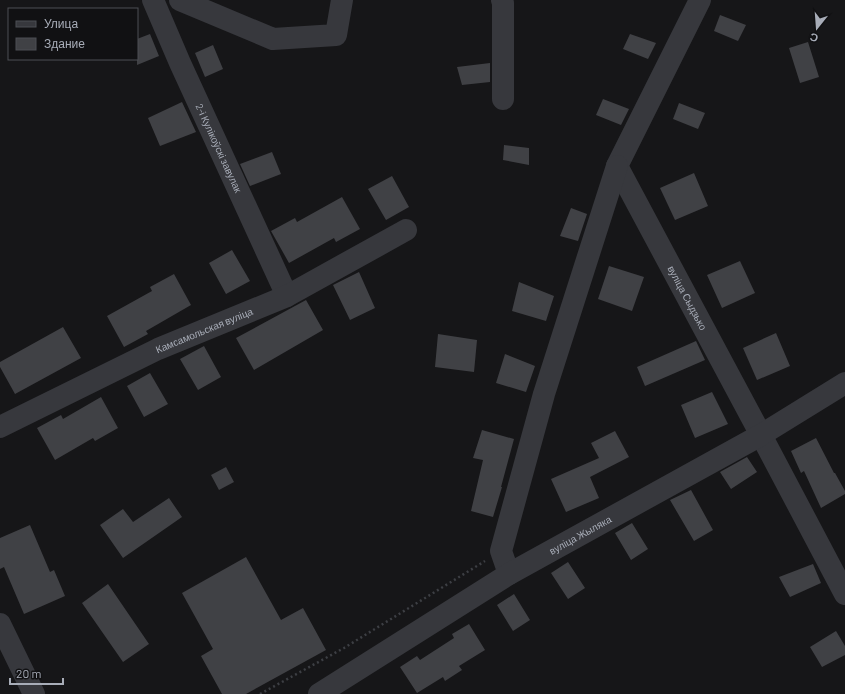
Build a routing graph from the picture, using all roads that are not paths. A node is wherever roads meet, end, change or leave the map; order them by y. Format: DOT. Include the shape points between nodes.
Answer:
graph roads {
  1 [pos="153,0"];
  2 [pos="180,0"];
  3 [pos="342,0"];
  4 [pos="502,0"];
  5 [pos="700,0"];
  6 [pos="503,99"];
  7 [pos="617,166"];
  8 [pos="406,230"];
  9 [pos="287,296"];
  10 [pos="845,383"];
  11 [pos="0,427"];
  12 [pos="761,435"];
  13 [pos="509,574"];
  14 [pos="845,594"];
  15 [pos="0,624"];
  16 [pos="34,694"];
  17 [pos="319,694"];
  1 -- 9 [label="street, 2-і Кулікоўскі завулак"];
  2 -- 3 [label="street" via="273,38 336,35"];
  4 -- 6 [label="street"];
  5 -- 7 [label="street"];
  7 -- 12 [label="street, вуліца Сыдзько"];
  7 -- 13 [label="street" via="544,394 501,551"];
  8 -- 9 [label="street, Камсамольская вуліца"];
  9 -- 11 [label="street, Камсамольская вуліца" via="158,349"];
  10 -- 12 [label="street, вуліца Жыляка"];
  12 -- 13 [label="street, вуліца Жыляка"];
  12 -- 14 [label="street, вуліца Сыдзько"];
  13 -- 17 [label="street, вуліца Жыляка"];
  15 -- 16 [label="street"];
}
